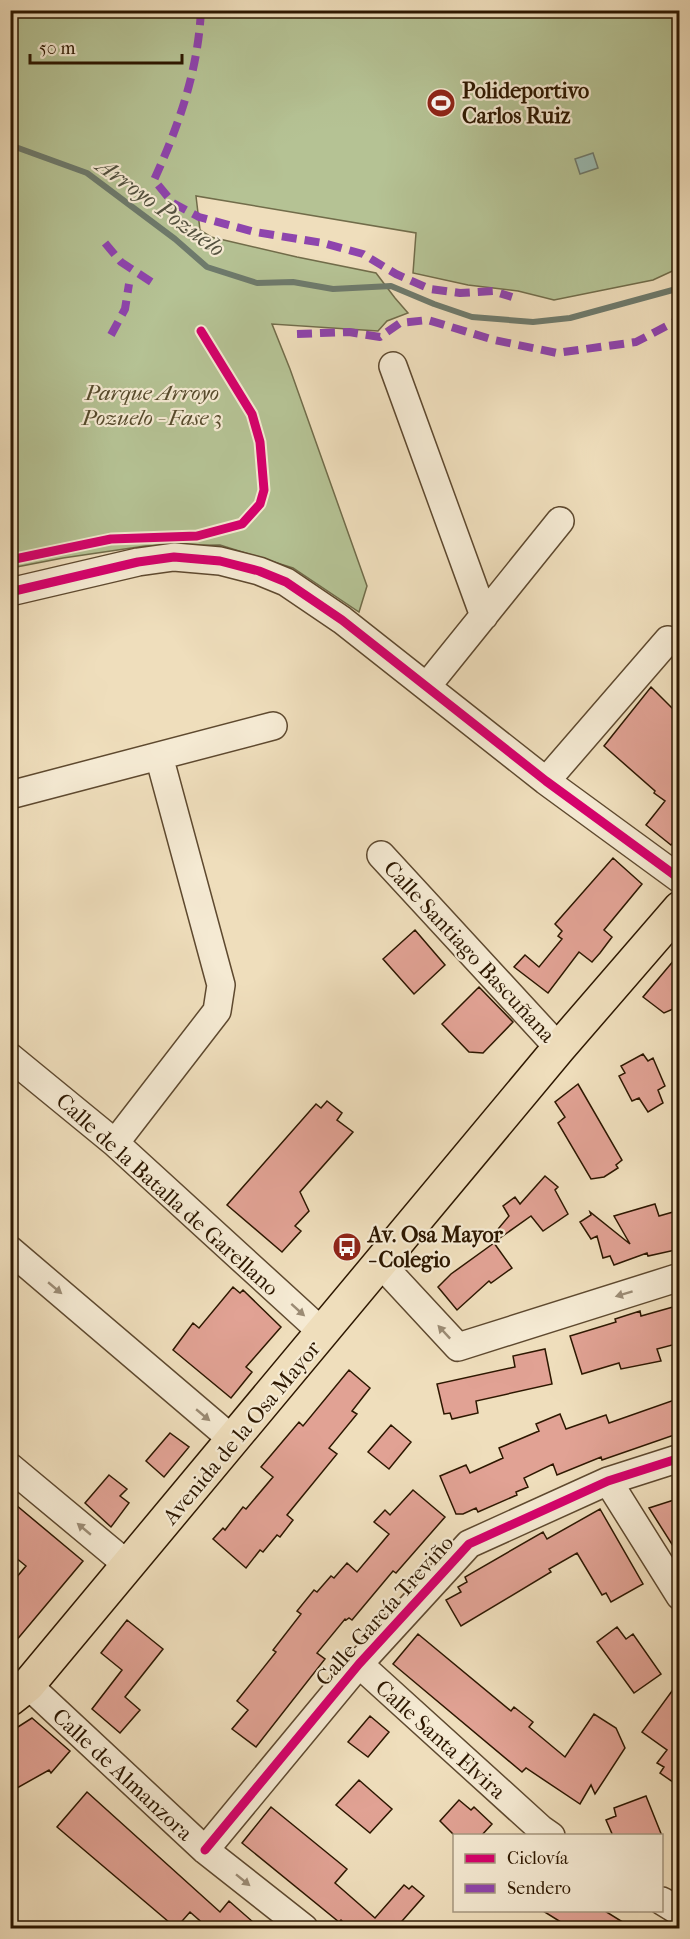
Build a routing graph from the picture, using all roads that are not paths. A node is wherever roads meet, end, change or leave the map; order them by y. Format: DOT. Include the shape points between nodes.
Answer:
graph roads {
  1 [pos="393,366"];
  2 [pos="560,521"];
  3 [pos="10,592"];
  4 [pos="484,616"];
  5 [pos="668,640"];
  6 [pos="427,686"];
  7 [pos="273,726"];
  8 [pos="159,756"];
  9 [pos="546,781"];
  10 [pos="10,795"];
  11 [pos="381,855"];
  12 [pos="680,879"];
  13 [pos="679,912"];
  14 [pos="559,1048"];
  15 [pos="10,1057"];
  16 [pos="114,1143"];
  17 [pos="10,1250"];
  18 [pos="381,1264"];
  19 [pos="680,1276"];
  20 [pos="323,1333"];
  21 [pos="233,1440"];
  22 [pos="680,1458"];
  23 [pos="10,1467"];
  24 [pos="608,1481"];
  25 [pos="129,1566"];
  26 [pos="680,1596"];
  27 [pos="359,1664"];
  28 [pos="19,1692"];
  29 [pos="548,1834"];
  30 [pos="206,1850"];
  31 [pos="663,1902"];
  32 [pos="680,1912"];
  33 [pos="304,1929"];
  1 -- 4 [label="street"];
  2 -- 4 [label="street"];
  3 -- 6 [label="street" via="138,562 174,557 220,561 286,582"];
  4 -- 6 [label="street"];
  5 -- 9 [label="street"];
  6 -- 9 [label="street"];
  7 -- 8 [label="street"];
  8 -- 10 [label="street"];
  8 -- 16 [label="street" via="221,985 217,1011"];
  9 -- 12 [label="street"];
  11 -- 14 [label="street, Calle Santiago Bascuñana"];
  13 -- 14 [label="main road, Avenida de la Osa Mayor"];
  14 -- 18 [label="main road, Avenida de la Osa Mayor"];
  15 -- 16 [label="street, Calle de la Batalla de Garellano"];
  16 -- 20 [label="street, Calle de la Batalla de Garellano, one-way"];
  17 -- 21 [label="street, one-way"];
  19 -- 18 [label="street, one-way" via="458,1347"];
  18 -- 20 [label="main road, Avenida de la Osa Mayor"];
  20 -- 21 [label="main road, Avenida de la Osa Mayor"];
  21 -- 25 [label="main road, Avenida de la Osa Mayor"];
  22 -- 24 [label="street, Calle García Treviño"];
  25 -- 23 [label="street, one-way"];
  24 -- 26 [label="street"];
  24 -- 27 [label="street, Calle García Treviño" via="469,1544"];
  25 -- 28 [label="main road, Avenida de la Osa Mayor"];
  27 -- 29 [label="street, Calle Santa Elvira"];
  27 -- 30 [label="street, Calle García Treviño"];
  28 -- 30 [label="street, Calle de Almanzora"];
  30 -- 33 [label="street, Calle de Almanzora, one-way"];
  31 -- 32 [label="street"];
}
